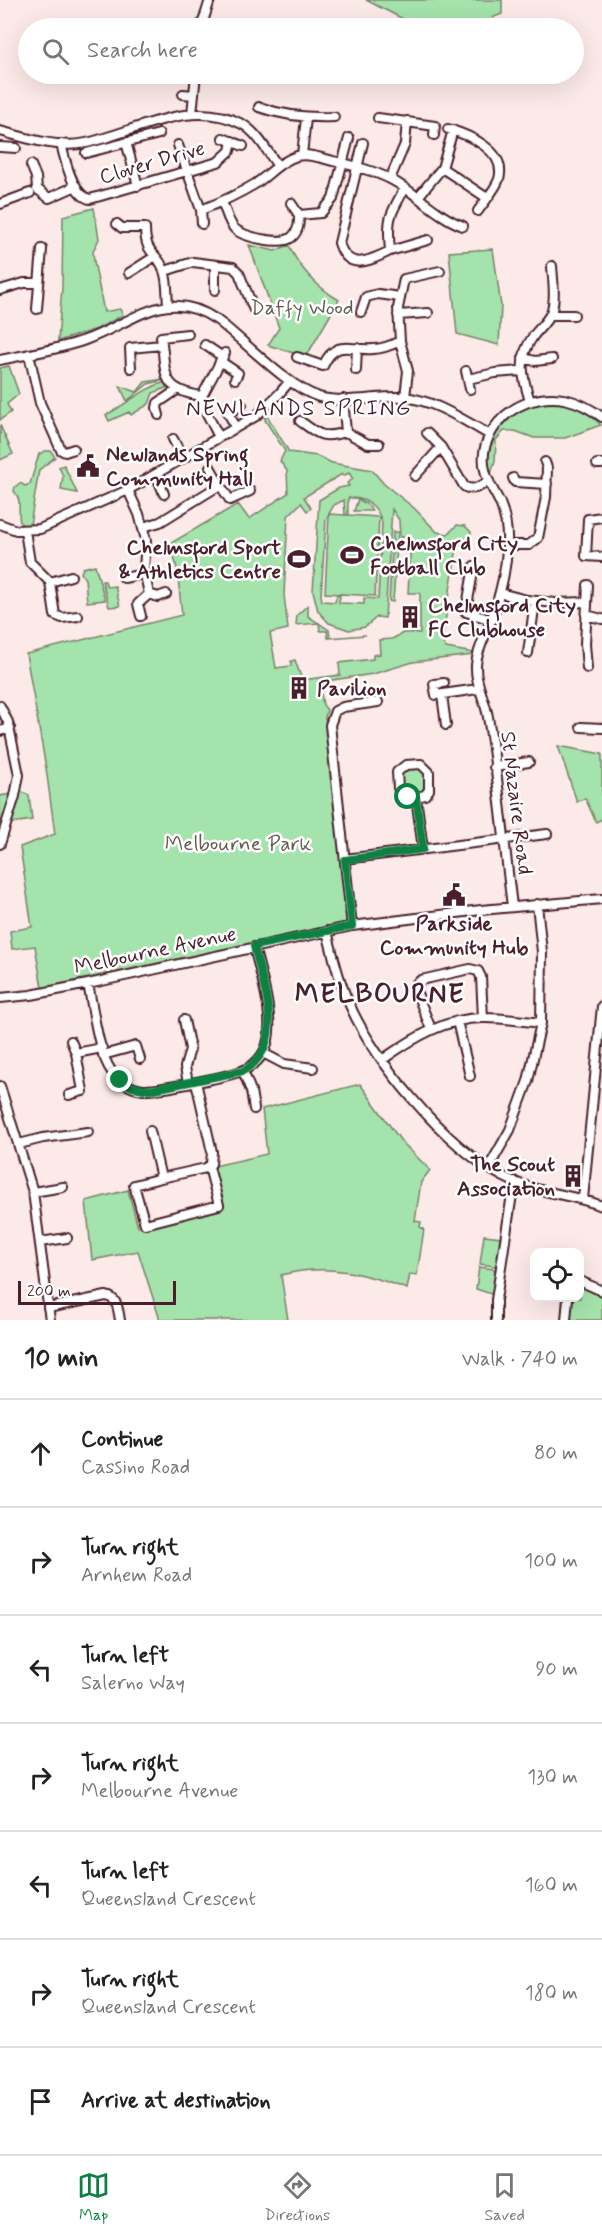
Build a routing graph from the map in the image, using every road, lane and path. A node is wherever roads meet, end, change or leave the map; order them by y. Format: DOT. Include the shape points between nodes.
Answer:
graph roads {
  1 [pos="210,0"];
  2 [pos="204,18"];
  3 [pos="195,84"];
  4 [pos="183,94"];
  5 [pos="194,95"];
  6 [pos="260,107"];
  7 [pos="192,114"];
  8 [pos="334,117"];
  9 [pos="306,118"];
  10 [pos="378,118"];
  11 [pos="406,121"];
  12 [pos="0,132"];
  13 [pos="159,134"];
  14 [pos="434,135"];
  15 [pos="223,138"];
  16 [pos="350,138"];
  17 [pos="232,141"];
  18 [pos="126,142"];
  19 [pos="363,143"];
  20 [pos="61,144"];
  21 [pos="178,145"];
  22 [pos="243,146"];
  23 [pos="0,147"];
  24 [pos="16,148"];
  25 [pos="86,153"];
  26 [pos="302,155"];
  27 [pos="342,163"];
  28 [pos="31,165"];
  29 [pos="278,166"];
  30 [pos="358,167"];
  31 [pos="442,168"];
  32 [pos="187,172"];
  33 [pos="390,179"];
  34 [pos="76,186"];
  35 [pos="138,186"];
  36 [pos="405,188"];
  37 [pos="30,193"];
  38 [pos="418,197"];
  39 [pos="487,198"];
  40 [pos="222,202"];
  41 [pos="291,203"];
  42 [pos="0,204"];
  43 [pos="201,210"];
  44 [pos="478,211"];
  45 [pos="299,215"];
  46 [pos="117,224"];
  47 [pos="202,224"];
  48 [pos="463,226"];
  49 [pos="428,240"];
  50 [pos="42,249"];
  51 [pos="390,251"];
  52 [pos="154,256"];
  53 [pos="215,265"];
  54 [pos="552,266"];
  55 [pos="165,271"];
  56 [pos="440,271"];
  57 [pos="129,273"];
  58 [pos="39,283"];
  59 [pos="0,290"];
  60 [pos="215,290"];
  61 [pos="400,297"];
  62 [pos="168,305"];
  63 [pos="37,309"];
  64 [pos="254,310"];
  65 [pos="361,312"];
  66 [pos="428,313"];
  67 [pos="398,315"];
  68 [pos="550,315"];
  69 [pos="574,315"];
  70 [pos="188,334"];
  71 [pos="400,341"];
  72 [pos="162,345"];
  73 [pos="205,345"];
  74 [pos="357,348"];
  75 [pos="29,354"];
  76 [pos="223,357"];
  77 [pos="297,357"];
  78 [pos="523,358"];
  79 [pos="552,359"];
  80 [pos="0,360"];
  81 [pos="131,368"];
  82 [pos="356,370"];
  83 [pos="521,371"];
  84 [pos="235,378"];
  85 [pos="290,381"];
  86 [pos="470,389"];
  87 [pos="177,390"];
  88 [pos="201,396"];
  89 [pos="405,397"];
  90 [pos="343,399"];
  91 [pos="530,401"];
  92 [pos="242,405"];
  93 [pos="159,415"];
  94 [pos="602,417"];
  95 [pos="300,421"];
  96 [pos="236,428"];
  97 [pos="346,432"];
  98 [pos="428,432"];
  99 [pos="490,435"];
  100 [pos="219,437"];
  101 [pos="173,439"];
  102 [pos="379,444"];
  103 [pos="441,447"];
  104 [pos="74,449"];
  105 [pos="183,458"];
  106 [pos="545,462"];
  107 [pos="210,467"];
  108 [pos="156,474"];
  109 [pos="415,476"];
  110 [pos="513,478"];
  111 [pos="489,481"];
  112 [pos="547,484"];
  113 [pos="220,485"];
  114 [pos="128,490"];
  115 [pos="250,491"];
  116 [pos="164,494"];
  117 [pos="602,517"];
  118 [pos="0,524"];
  119 [pos="143,527"];
  120 [pos="25,531"];
  121 [pos="507,545"];
  122 [pos="602,557"];
  123 [pos="474,566"];
  124 [pos="144,574"];
  125 [pos="71,576"];
  126 [pos="124,578"];
  127 [pos="50,582"];
  128 [pos="588,585"];
  129 [pos="500,593"];
  130 [pos="149,594"];
  131 [pos="166,594"];
  132 [pos="535,601"];
  133 [pos="586,602"];
  134 [pos="586,615"];
  135 [pos="78,616"];
  136 [pos="141,616"];
  137 [pos="602,619"];
  138 [pos="492,620"];
  139 [pos="528,653"];
  140 [pos="587,668"];
  141 [pos="444,683"];
  142 [pos="478,689"];
  143 [pos="442,695"];
  144 [pos="378,702"];
  145 [pos="0,706"];
  146 [pos="446,725"];
  147 [pos="581,727"];
  148 [pos="10,728"];
  149 [pos="602,728"];
  150 [pos="0,731"];
  151 [pos="529,762"];
  152 [pos="494,767"];
  153 [pos="416,797"];
  154 [pos="546,834"];
  155 [pos="504,839"];
  156 [pos="0,844"];
  157 [pos="423,849"];
  158 [pos="345,860"];
  159 [pos="602,899"];
  160 [pos="537,904"];
  161 [pos="512,906"];
  162 [pos="352,926"];
  163 [pos="327,931"];
  164 [pos="254,946"];
  165 [pos="88,984"];
  166 [pos="0,998"];
  167 [pos="602,1006"];
  168 [pos="483,1018"];
  169 [pos="184,1020"];
  170 [pos="457,1022"];
  171 [pos="541,1023"];
  172 [pos="431,1029"];
  173 [pos="71,1041"];
  174 [pos="103,1052"];
  175 [pos="76,1053"];
  176 [pos="263,1053"];
  177 [pos="140,1059"];
  178 [pos="382,1060"];
  179 [pos="313,1068"];
  180 [pos="243,1071"];
  181 [pos="470,1076"];
  182 [pos="192,1082"];
  183 [pos="0,1086"];
  184 [pos="69,1095"];
  185 [pos="254,1109"];
  186 [pos="150,1131"];
  187 [pos="88,1132"];
  188 [pos="19,1144"];
  189 [pos="209,1167"];
  190 [pos="489,1167"];
  191 [pos="161,1178"];
  192 [pos="514,1181"];
  193 [pos="63,1187"];
  194 [pos="33,1192"];
  195 [pos="583,1199"];
  196 [pos="602,1206"];
  197 [pos="68,1238"];
  198 [pos="40,1242"];
  199 [pos="584,1283"];
  200 [pos="602,1291"];
  201 [pos="568,1302"];
  202 [pos="48,1308"];
  203 [pos="50,1320"];
  204 [pos="120,1320"];
  205 [pos="496,1320"];
  206 [pos="566,1320"];
  1 -- 2 [label="street"];
  3 -- 5 [label="street"];
  4 -- 5 [label="street"];
  5 -- 7 [label="street"];
  6 -- 9 [label="street"];
  7 -- 20 [label="street" via="85,143"];
  7 -- 29 [label="street" via="242,124"];
  8 -- 9 [label="street"];
  9 -- 26 [label="street"];
  10 -- 11 [label="street"];
  11 -- 14 [label="street" via="435,126"];
  11 -- 33 [label="street" via="405,144"];
  12 -- 20 [label="street"];
  13 -- 18 [label="street"];
  15 -- 17 [label="street, Clover Drive"];
  16 -- 27 [label="street"];
  17 -- 22 [label="street, Clover Drive"];
  17 -- 32 [label="street, Clover Drive" via="230,151 218,162"];
  18 -- 25 [label="street"];
  18 -- 35 [label="street"];
  19 -- 30 [label="street"];
  20 -- 34 [label="street, Clover Drive"];
  21 -- 32 [label="street"];
  23 -- 24 [label="street"];
  26 -- 27 [label="street"];
  26 -- 29 [label="street"];
  27 -- 30 [label="street"];
  27 -- 45 [label="street" via="333,198 321,213"];
  28 -- 34 [label="street, Clover Drive" via="37,189 49,201"];
  29 -- 40 [label="street"];
  30 -- 33 [label="street"];
  30 -- 51 [label="street" via="339,243 343,255 352,262 370,261"];
  31 -- 38 [label="street"];
  31 -- 39 [label="street"];
  31 -- 39 [label="street" via="450,130 486,145 499,162 499,179"];
  32 -- 35 [label="street, Clover Drive"];
  32 -- 43 [label="street"];
  33 -- 36 [label="street"];
  34 -- 35 [label="street, Clover Drive" via="83,197 90,199"];
  36 -- 38 [label="street"];
  36 -- 51 [label="street" via="388,226"];
  37 -- 42 [label="street"];
  38 -- 48 [label="street"];
  39 -- 44 [label="street"];
  40 -- 43 [label="street"];
  40 -- 45 [label="street" via="231,226 240,234 259,238 292,238 298,229"];
  41 -- 45 [label="street"];
  43 -- 47 [label="street"];
  46 -- 52 [label="street" via="122,228 145,228 147,245"];
  49 -- 51 [label="street"];
  50 -- 58 [label="street"];
  52 -- 55 [label="street"];
  52 -- 57 [label="street"];
  53 -- 55 [label="street" via="193,262"];
  53 -- 60 [label="street"];
  53 -- 64 [label="street" via="233,267 239,273"];
  54 -- 68 [label="street"];
  55 -- 62 [label="street"];
  56 -- 61 [label="street" via="404,279"];
  58 -- 59 [label="street"];
  58 -- 63 [label="street"];
  61 -- 65 [label="street" via="366,297"];
  61 -- 67 [label="street"];
  62 -- 75 [label="street" via="144,311 89,339"];
  62 -- 85 [label="street" via="210,315"];
  66 -- 67 [label="street"];
  67 -- 71 [label="street"];
  68 -- 69 [label="street"];
  68 -- 78 [label="street"];
  70 -- 72 [label="street" via="161,337"];
  71 -- 74 [label="street" via="372,349"];
  71 -- 89 [label="street" via="408,371"];
  72 -- 81 [label="street" via="130,348"];
  72 -- 87 [label="street" via="166,376"];
  73 -- 76 [label="street"];
  74 -- 77 [label="street" via="335,349 323,366"];
  74 -- 82 [label="street"];
  75 -- 80 [label="street"];
  75 -- 104 [label="street" via="40,403 61,450"];
  76 -- 84 [label="street" via="238,373"];
  76 -- 88 [label="street"];
  78 -- 79 [label="street"];
  78 -- 83 [label="street"];
  83 -- 86 [label="street" via="467,375"];
  83 -- 91 [label="street"];
  85 -- 90 [label="street" via="319,397"];
  85 -- 96 [label="street" via="265,409"];
  87 -- 88 [label="street"];
  87 -- 93 [label="street" via="158,403"];
  88 -- 100 [label="street"];
  89 -- 90 [label="street"];
  89 -- 99 [label="street" via="444,410"];
  90 -- 97 [label="street"];
  91 -- 94 [label="street" via="564,398"];
  91 -- 99 [label="street" via="502,417"];
  92 -- 96 [label="street" via="228,413"];
  95 -- 97 [label="street" via="320,435"];
  96 -- 100 [label="street"];
  97 -- 102 [label="street" via="368,444"];
  98 -- 103 [label="street"];
  99 -- 111 [label="street" via="483,463"];
  100 -- 105 [label="street"];
  101 -- 105 [label="street"];
  103 -- 109 [label="street"];
  103 -- 111 [label="street" via="468,488"];
  105 -- 108 [label="street"];
  106 -- 112 [label="street"];
  107 -- 113 [label="street"];
  108 -- 114 [label="street"];
  108 -- 116 [label="street"];
  110 -- 112 [label="street" via="516,482"];
  111 -- 121 [label="street" via="504,514"];
  112 -- 121 [label="street" via="538,538 529,545"];
  113 -- 115 [label="street" via="230,500"];
  113 -- 119 [label="street" via="160,522"];
  114 -- 119 [label="street"];
  114 -- 120 [label="street" via="46,527"];
  117 -- 122 [label="street" via="588,519 586,556"];
  118 -- 120 [label="street"];
  119 -- 124 [label="street" via="147,546"];
  120 -- 127 [label="street" via="30,562"];
  121 -- 129 [label="street"];
  123 -- 138 [label="street" via="466,612"];
  124 -- 126 [label="street"];
  124 -- 130 [label="street"];
  125 -- 127 [label="street"];
  127 -- 135 [label="street" via="55,615"];
  128 -- 133 [label="street"];
  129 -- 132 [label="street"];
  129 -- 138 [label="street"];
  130 -- 131 [label="street"];
  130 -- 136 [label="street" via="138,604"];
  132 -- 133 [label="street"];
  132 -- 139 [label="street"];
  133 -- 134 [label="street"];
  134 -- 137 [label="street"];
  134 -- 140 [label="street"];
  138 -- 142 [label="street" via="476,663"];
  141 -- 143 [label="street" via="434,684 436,695"];
  142 -- 143 [label="street"];
  142 -- 152 [label="street, St Nazaire Road" via="485,704"];
  143 -- 146 [label="street"];
  144 -- 158 [label="street" via="343,707 331,717"];
  145 -- 148 [label="street"];
  147 -- 149 [label="street"];
  148 -- 150 [label="street"];
  148 -- 156 [label="street" via="18,784"];
  151 -- 152 [label="street"];
  152 -- 155 [label="street, St Nazaire Road"];
  153 -- 153 [label="street" via="429,790 429,772 421,764 406,765 397,772 398,788 405,796"];
  153 -- 157 [label="street"];
  154 -- 155 [label="street"];
  155 -- 157 [label="street"];
  155 -- 161 [label="street, St Nazaire Road"];
  157 -- 158 [label="street"];
  158 -- 162 [label="street"];
  159 -- 160 [label="street, Melbourne Avenue"];
  160 -- 161 [label="street, Melbourne Avenue"];
  160 -- 171 [label="street" via="542,952"];
  161 -- 162 [label="street, Melbourne Avenue"];
  162 -- 163 [label="street, Melbourne Avenue"];
  163 -- 164 [label="street, Melbourne Avenue"];
  163 -- 178 [label="street" via="347,999"];
  164 -- 165 [label="street, Melbourne Avenue"];
  164 -- 176 [label="street" via="270,1024"];
  165 -- 166 [label="street, Melbourne Avenue"];
  165 -- 174 [label="street"];
  167 -- 195 [label="street"];
  168 -- 170 [label="street"];
  168 -- 171 [label="street"];
  168 -- 172 [label="street" via="481,977 470,969 416,984"];
  169 -- 182 [label="street" via="190,1049 185,1067"];
  170 -- 172 [label="street"];
  170 -- 181 [label="street"];
  171 -- 190 [label="street" via="528,1081 510,1130"];
  172 -- 178 [label="street"];
  173 -- 175 [label="street"];
  174 -- 175 [label="street"];
  174 -- 177 [label="street" via="136,1046"];
  174 -- 182 [label="street" via="113,1073 132,1087 150,1090"];
  175 -- 184 [label="street" via="83,1091"];
  176 -- 179 [label="street" via="284,1064"];
  176 -- 180 [label="street"];
  178 -- 190 [label="street" via="424,1111"];
  180 -- 182 [label="street"];
  180 -- 185 [label="street"];
  182 -- 189 [label="street" via="213,1157"];
  183 -- 188 [label="street"];
  186 -- 191 [label="street"];
  187 -- 188 [label="street"];
  188 -- 194 [label="street"];
  189 -- 191 [label="street"];
  189 -- 191 [label="street" via="219,1204 145,1224 134,1185"];
  190 -- 192 [label="street"];
  192 -- 195 [label="street" via="547,1193"];
  192 -- 205 [label="street"];
  193 -- 194 [label="street"];
  194 -- 198 [label="street"];
  195 -- 196 [label="street"];
  197 -- 198 [label="street"];
  198 -- 202 [label="street"];
  199 -- 200 [label="street"];
  201 -- 206 [label="street"];
  202 -- 203 [label="street"];
  202 -- 204 [label="street" via="112,1297"];
}
